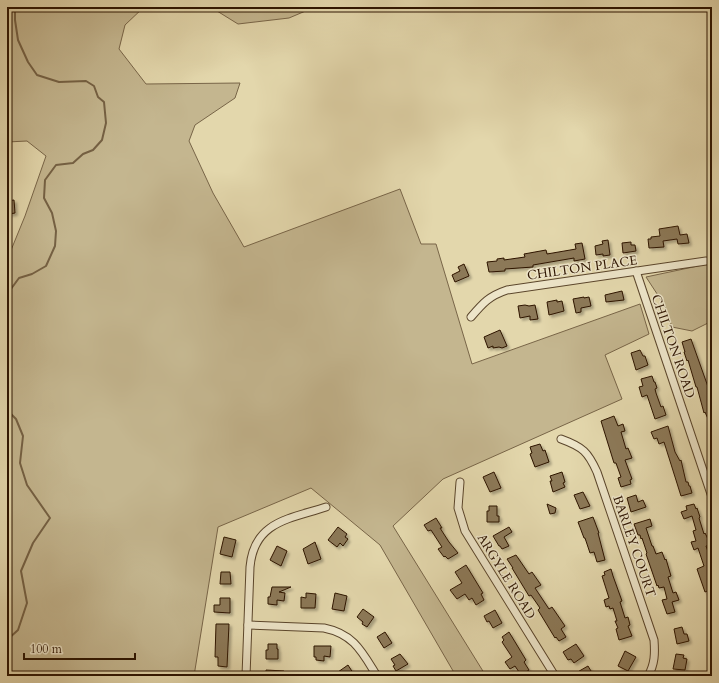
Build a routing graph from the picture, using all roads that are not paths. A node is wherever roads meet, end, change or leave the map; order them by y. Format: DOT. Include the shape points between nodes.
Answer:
graph roads {
  1 [pos="706,261"];
  2 [pos="636,271"];
  3 [pos="471,317"];
  4 [pos="562,439"];
  5 [pos="460,482"];
  6 [pos="712,496"];
  7 [pos="326,507"];
  8 [pos="248,625"];
  9 [pos="246,676"];
  10 [pos="377,676"];
  11 [pos="555,676"];
  12 [pos="648,676"];
  1 -- 2 [label="street, CHILTON PLACE"];
  2 -- 3 [label="street, CHILTON PLACE" via="507,290 491,296"];
  2 -- 6 [label="street, CHILTON ROAD"];
  4 -- 12 [label="street, BARLEY COURT" via="582,448 597,472 654,640 654,663"];
  5 -- 11 [label="street, ARGYLE ROAD" via="458,508 465,531"];
  7 -- 8 [label="street" via="278,523 270,527 258,540 250,561"];
  8 -- 9 [label="street"];
  8 -- 10 [label="street" via="317,627 333,630 353,641"];
}
